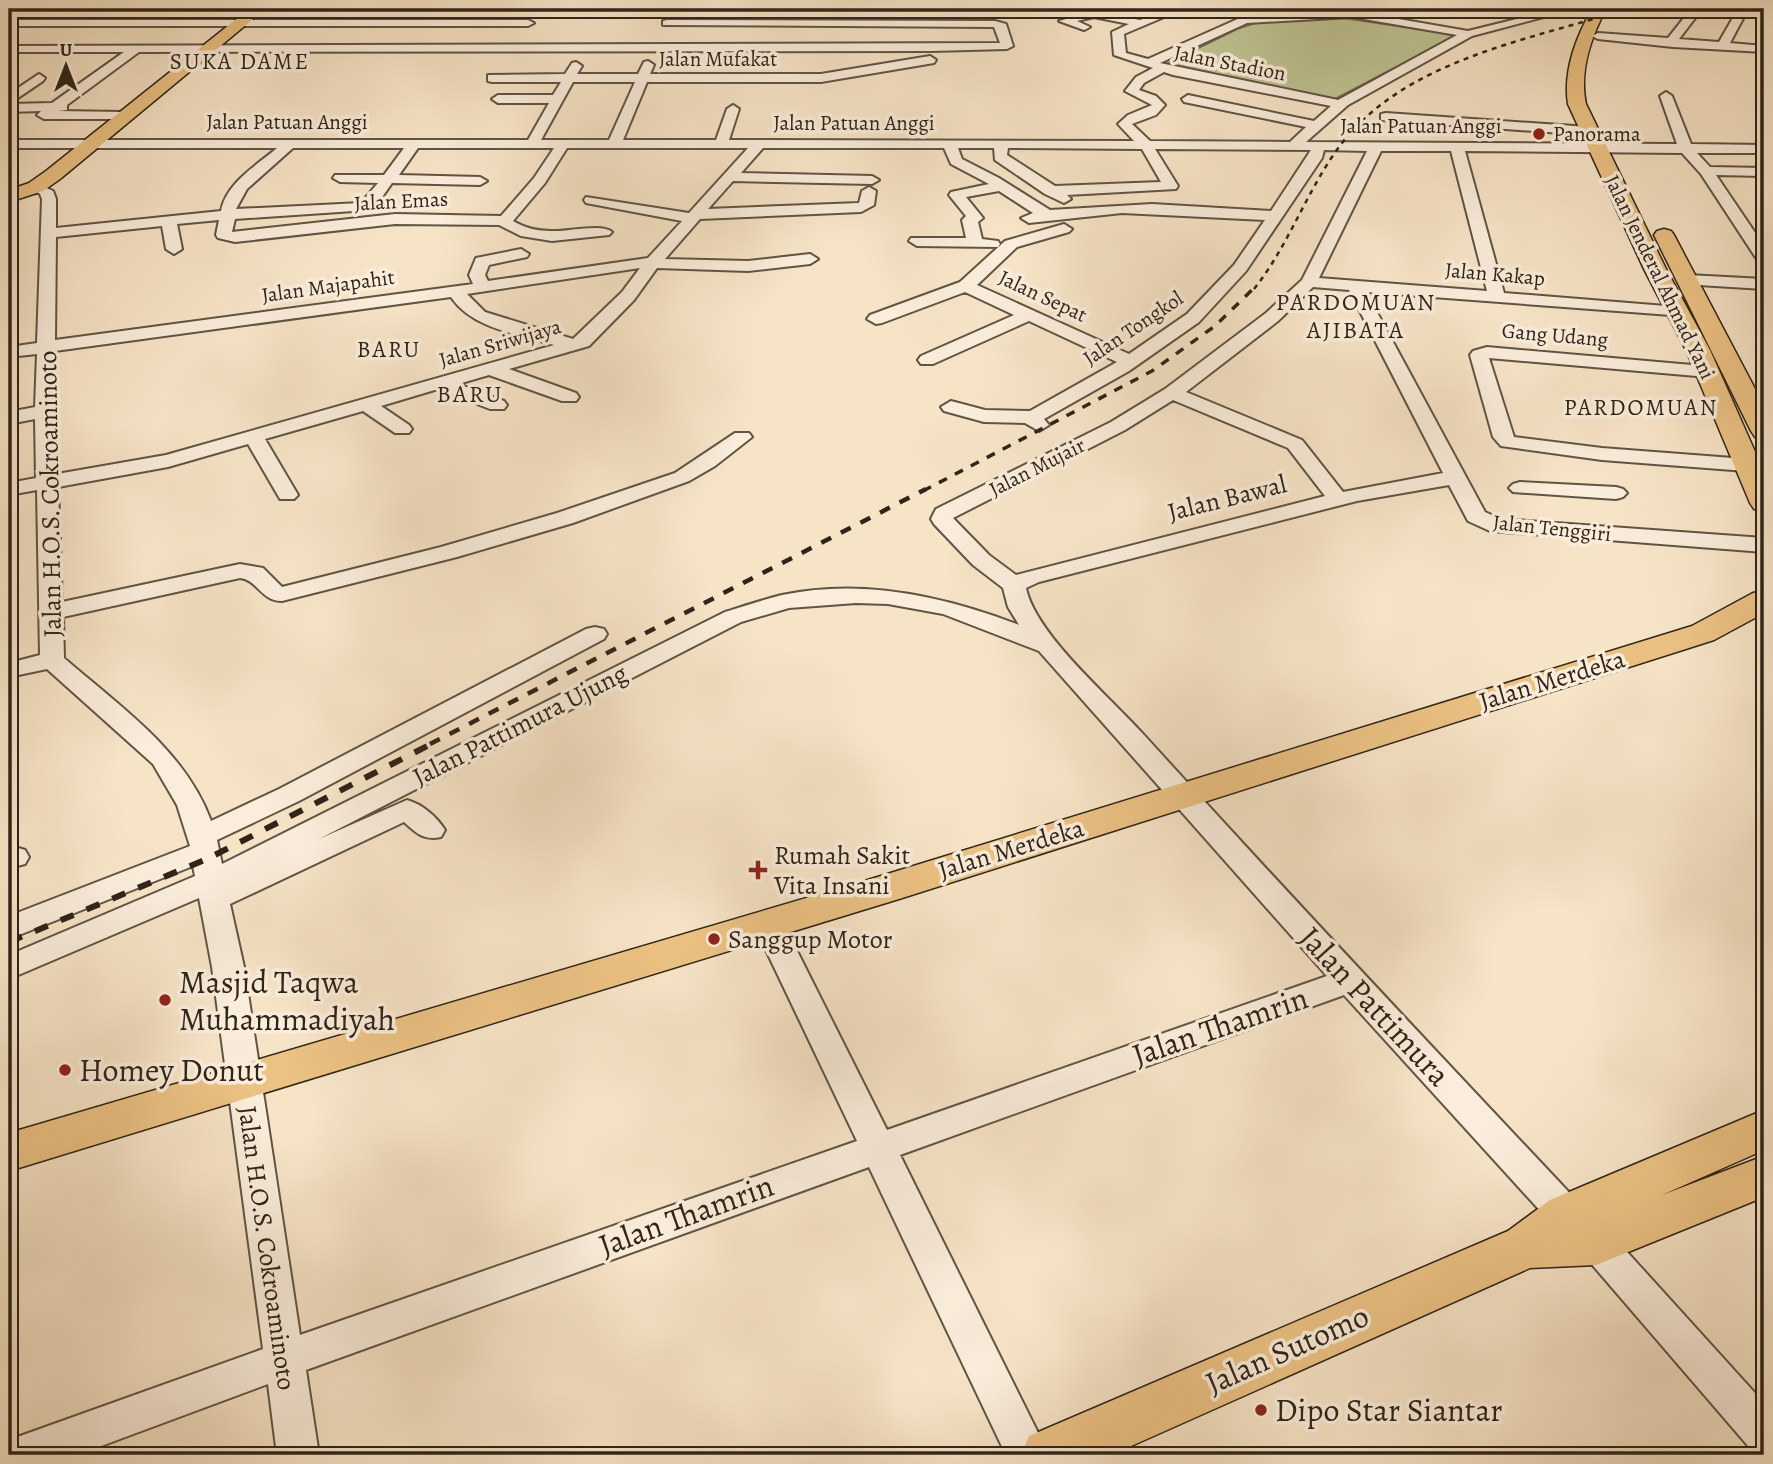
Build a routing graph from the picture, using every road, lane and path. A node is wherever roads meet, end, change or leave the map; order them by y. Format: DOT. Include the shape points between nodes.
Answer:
graph roads {
  1 [pos="258,9"];
  2 [pos="536,9"];
  3 [pos="671,9"];
  4 [pos="1178,9"];
  5 [pos="1569,9"];
  6 [pos="1599,9"];
  7 [pos="1610,9"];
  8 [pos="1697,9"];
  9 [pos="1743,9"];
  10 [pos="9,23"];
  11 [pos="528,23"];
  12 [pos="667,23"];
  13 [pos="1140,23"];
  14 [pos="238,24"];
  15 [pos="1084,27"];
  16 [pos="1468,34"];
  17 [pos="1598,37"];
  18 [pos="1673,44"];
  19 [pos="1722,46"];
  20 [pos="931,48"];
  21 [pos="9,49"];
  22 [pos="136,49"];
  23 [pos="205,49"];
  24 [pos="512,49"];
  25 [pos="586,49"];
  26 [pos="655,49"];
  27 [pos="1764,49"];
  28 [pos="1155,66"];
  29 [pos="492,78"];
  30 [pos="569,78"];
  31 [pos="642,78"];
  32 [pos="39,79"];
  33 [pos="1582,81"];
  34 [pos="1666,96"];
  35 [pos="14,97"];
  36 [pos="50,98"];
  37 [pos="498,99"];
  38 [pos="558,99"];
  39 [pos="1188,99"];
  40 [pos="1340,104"];
  41 [pos="1415,106"];
  42 [pos="1442,107"];
  43 [pos="9,108"];
  44 [pos="733,109"];
  45 [pos="128,111"];
  46 [pos="1520,111"];
  47 [pos="1386,117"];
  48 [pos="1314,125"];
  49 [pos="1524,126"];
  50 [pos="90,143"];
  51 [pos="1601,143"];
  52 [pos="9,144"];
  53 [pos="291,144"];
  54 [pos="414,144"];
  55 [pos="532,144"];
  56 [pos="563,144"];
  57 [pos="614,144"];
  58 [pos="721,144"];
  59 [pos="759,144"];
  60 [pos="949,144"];
  61 [pos="1001,144"];
  62 [pos="1146,145"];
  63 [pos="1293,146"];
  64 [pos="1319,146"];
  65 [pos="1376,146"];
  66 [pos="1457,147"];
  67 [pos="1686,149"];
  68 [pos="1762,151"];
  69 [pos="1706,171"];
  70 [pos="1764,172"];
  71 [pos="1055,175"];
  72 [pos="729,177"];
  73 [pos="340,178"];
  74 [pos="388,178"];
  75 [pos="1030,178"];
  76 [pos="480,181"];
  77 [pos="1002,186"];
  78 [pos="36,187"];
  79 [pos="1050,191"];
  80 [pos="9,195"];
  81 [pos="591,200"];
  82 [pos="366,206"];
  83 [pos="1624,206"];
  84 [pos="432,208"];
  85 [pos="1650,208"];
  86 [pos="1079,209"];
  87 [pos="228,214"];
  88 [pos="1046,215"];
  89 [pos="694,216"];
  90 [pos="1275,216"];
  91 [pos="1029,218"];
  92 [pos="169,220"];
  93 [pos="502,221"];
  94 [pos="1065,229"];
  95 [pos="604,232"];
  96 [pos="49,233"];
  97 [pos="917,241"];
  98 [pos="975,243"];
  99 [pos="1011,244"];
  100 [pos="174,249"];
  101 [pos="521,254"];
  102 [pos="1764,258"];
  103 [pos="810,259"];
  104 [pos="653,262"];
  105 [pos="1655,269"];
  106 [pos="1686,275"];
  107 [pos="1309,282"];
  108 [pos="1764,284"];
  109 [pos="966,286"];
  110 [pos="1355,286"];
  111 [pos="483,287"];
  112 [pos="456,291"];
  113 [pos="1497,298"];
  114 [pos="1678,312"];
  115 [pos="1028,315"];
  116 [pos="876,319"];
  117 [pos="573,345"];
  118 [pos="48,347"];
  119 [pos="1726,351"];
  120 [pos="9,352"];
  121 [pos="927,360"];
  122 [pos="1703,360"];
  123 [pos="1130,361"];
  124 [pos="491,369"];
  125 [pos="441,384"];
  126 [pos="1172,393"];
  127 [pos="569,397"];
  128 [pos="367,405"];
  129 [pos="497,405"];
  130 [pos="951,407"];
  131 [pos="45,411"];
  132 [pos="9,418"];
  133 [pos="401,429"];
  134 [pos="1764,431"];
  135 [pos="1063,435"];
  136 [pos="742,437"];
  137 [pos="254,438"];
  138 [pos="1083,443"];
  139 [pos="1750,453"];
  140 [pos="1602,454"];
  141 [pos="1457,477"];
  142 [pos="49,483"];
  143 [pos="1520,488"];
  144 [pos="9,489"];
  145 [pos="1616,493"];
  146 [pos="287,495"];
  147 [pos="1338,499"];
  148 [pos="1764,503"];
  149 [pos="1630,536"];
  150 [pos="1764,545"];
  151 [pos="1014,585"];
  152 [pos="1764,600"];
  153 [pos="51,612"];
  154 [pos="1764,624"];
  155 [pos="1703,633"];
  156 [pos="595,634"];
  157 [pos="1050,648"];
  158 [pos="52,660"];
  159 [pos="9,670"];
  160 [pos="1182,797"];
  161 [pos="431,830"];
  162 [pos="203,843"];
  163 [pos="214,890"];
  164 [pos="769,925"];
  165 [pos="9,928"];
  166 [pos="9,968"];
  167 [pos="1350,980"];
  168 [pos="244,1079"];
  169 [pos="1764,1129"];
  170 [pos="877,1147"];
  171 [pos="9,1152"];
  172 [pos="1764,1176"];
  173 [pos="1581,1229"];
  174 [pos="283,1360"];
  175 [pos="1764,1433"];
  176 [pos="23,1455"];
  177 [pos="298,1455"];
  178 [pos="1028,1455"];
  179 [pos="1049,1455"];
  1 -- 14 [label="main road"];
  2 -- 11 [label="street"];
  3 -- 12 [label="street"];
  4 -- 13 [label="street"];
  5 -- 16 [label="street"];
  6 -- 33 [label="main road" via="1586,35"];
  7 -- 17 [label="main road, Jalan Jenderal Ahmad Yani"];
  8 -- 18 [label="street" via="1674,36"];
  9 -- 19 [label="street"];
  10 -- 14 [label="street"];
  11 -- 14 [label="street"];
  11 -- 24 [label="street"];
  12 -- 20 [label="street" via="995,24 1002,26 1006,46"];
  12 -- 26 [label="street"];
  13 -- 15 [label="street" via="1094,14 1066,20"];
  13 -- 28 [label="street" via="1118,32 1118,53"];
  14 -- 23 [label="main road"];
  16 -- 28 [label="street, Jalan Stadion" via="1352,14 1259,17 1244,20"];
  16 -- 40 [label="street"];
  17 -- 18 [label="street"];
  17 -- 33 [label="main road, Jalan Jenderal Ahmad Yani"];
  18 -- 19 [label="street"];
  19 -- 27 [label="street"];
  20 -- 26 [label="street"];
  20 -- 31 [label="street, Jalan Mufakat" via="931,60 922,63 821,78"];
  21 -- 22 [label="street"];
  22 -- 23 [label="street"];
  22 -- 36 [label="street" via="75,93"];
  23 -- 24 [label="street"];
  23 -- 45 [label="main road"];
  24 -- 25 [label="street"];
  25 -- 26 [label="street"];
  25 -- 30 [label="street"];
  26 -- 31 [label="street"];
  28 -- 40 [label="street, Jalan Stadion"];
  28 -- 62 [label="street" via="1131,91 1159,105 1125,124"];
  29 -- 30 [label="street, Jalan Mufakat"];
  30 -- 31 [label="street, Jalan Mufakat"];
  30 -- 38 [label="street"];
  31 -- 57 [label="street"];
  32 -- 35 [label="street"];
  33 -- 51 [label="main road, Jalan Jenderal Ahmad Yani"];
  33 -- 51 [label="main road, Jalan Jenderal Ahmad Yani" via="1577,104"];
  34 -- 67 [label="street"];
  35 -- 36 [label="street"];
  36 -- 43 [label="street"];
  36 -- 45 [label="street" via="44,115"];
  37 -- 38 [label="street"];
  38 -- 55 [label="street"];
  39 -- 48 [label="street"];
  40 -- 48 [label="street"];
  41 -- 42 [label="street"];
  44 -- 58 [label="street"];
  45 -- 50 [label="main road"];
  46 -- 49 [label="street"];
  47 -- 49 [label="street"];
  48 -- 63 [label="street"];
  49 -- 51 [label="street"];
  50 -- 52 [label="street, Jalan Patuan Anggi"];
  50 -- 53 [label="street, Jalan Patuan Anggi"];
  50 -- 78 [label="main road"];
  51 -- 66 [label="street, Jalan Patuan Anggi"];
  51 -- 67 [label="street"];
  51 -- 83 [label="main road, Jalan Jenderal Ahmad Yani"];
  51 -- 85 [label="main road, Jalan Jenderal Ahmad Yani"];
  53 -- 54 [label="street, Jalan Patuan Anggi"];
  53 -- 87 [label="street" via="241,186"];
  54 -- 55 [label="street, Jalan Patuan Anggi"];
  54 -- 74 [label="street"];
  55 -- 56 [label="street, Jalan Patuan Anggi"];
  56 -- 57 [label="street, Jalan Patuan Anggi"];
  56 -- 93 [label="street" via="540,180"];
  57 -- 58 [label="street, Jalan Patuan Anggi"];
  58 -- 59 [label="street, Jalan Patuan Anggi"];
  59 -- 60 [label="street, Jalan Patuan Anggi"];
  59 -- 72 [label="street, Jalan Sriwijaya"];
  60 -- 61 [label="street, Jalan Patuan Anggi"];
  60 -- 77 [label="street" via="956,162"];
  61 -- 62 [label="street, Jalan Patuan Anggi"];
  61 -- 75 [label="street" via="1000,157"];
  62 -- 63 [label="street, Jalan Patuan Anggi"];
  62 -- 79 [label="street" via="1171,186"];
  63 -- 64 [label="street, Jalan Patuan Anggi"];
  64 -- 65 [label="street, Jalan Patuan Anggi"];
  64 -- 90 [label="street, Jalan Tongkol"];
  65 -- 66 [label="street, Jalan Patuan Anggi"];
  65 -- 107 [label="street, Jalan Mujair"];
  66 -- 113 [label="street"];
  67 -- 68 [label="street"];
  67 -- 69 [label="street"];
  69 -- 70 [label="street"];
  69 -- 102 [label="street"];
  71 -- 75 [label="street"];
  72 -- 89 [label="street, Jalan Sriwijaya"];
  72 -- 89 [label="street" via="870,185 863,207"];
  73 -- 74 [label="street"];
  74 -- 76 [label="street"];
  74 -- 82 [label="street"];
  75 -- 79 [label="street"];
  77 -- 88 [label="street"];
  77 -- 98 [label="street" via="956,195 975,218 970,221"];
  78 -- 80 [label="main road"];
  78 -- 96 [label="street, Jalan H.O.S. Cokroaminoto" via="50,199"];
  79 -- 86 [label="street"];
  81 -- 89 [label="street"];
  82 -- 84 [label="street"];
  82 -- 87 [label="street"];
  83 -- 85 [label="main road"];
  83 -- 105 [label="main road, Jalan Jenderal Ahmad Yani"];
  85 -- 106 [label="main road, Jalan Jenderal Ahmad Yani"];
  86 -- 88 [label="street"];
  86 -- 90 [label="street" via="1181,208"];
  87 -- 92 [label="street"];
  87 -- 93 [label="street, Jalan Emas" via="224,235 231,237 395,219"];
  88 -- 91 [label="street"];
  89 -- 104 [label="street, Jalan Sriwijaya"];
  90 -- 123 [label="street, Jalan Tongkol" via="1240,268 1193,318"];
  92 -- 96 [label="street"];
  92 -- 100 [label="street"];
  93 -- 95 [label="street" via="538,236"];
  94 -- 99 [label="street, Jalan Sepat"];
  96 -- 118 [label="street, Jalan H.O.S. Cokroaminoto"];
  97 -- 98 [label="street"];
  98 -- 99 [label="street"];
  99 -- 109 [label="street, Jalan Sepat"];
  101 -- 111 [label="street" via="482,261 477,275"];
  103 -- 104 [label="street" via="748,265"];
  104 -- 111 [label="street, Jalan Majapahit"];
  104 -- 117 [label="street, Jalan Sriwijaya" via="592,336"];
  105 -- 106 [label="main road"];
  105 -- 114 [label="main road, Jalan Jenderal Ahmad Yani"];
  106 -- 108 [label="street"];
  106 -- 119 [label="main road, Jalan Jenderal Ahmad Yani"];
  107 -- 110 [label="street, Jalan Kakap"];
  107 -- 126 [label="street, Jalan Mujair" via="1272,317"];
  109 -- 115 [label="street, Jalan Sepat"];
  109 -- 116 [label="street"];
  110 -- 113 [label="street, Jalan Kakap"];
  110 -- 141 [label="street, Jalan Tenggiri"];
  111 -- 112 [label="street, Jalan Majapahit"];
  112 -- 117 [label="street" via="479,316"];
  112 -- 118 [label="street, Jalan Majapahit"];
  113 -- 114 [label="street, Jalan Kakap"];
  114 -- 122 [label="main road, Jalan Jenderal Ahmad Yani"];
  115 -- 121 [label="street"];
  115 -- 123 [label="street, Jalan Sepat"];
  117 -- 124 [label="street, Jalan Sriwijaya"];
  118 -- 120 [label="street, Jalan Majapahit"];
  118 -- 131 [label="street, Jalan H.O.S. Cokroaminoto"];
  119 -- 122 [label="main road"];
  119 -- 134 [label="main road, Jalan Jenderal Ahmad Yani"];
  122 -- 139 [label="main road, Jalan Jenderal Ahmad Yani"];
  122 -- 140 [label="street, Gang Udang" via="1479,355 1505,440"];
  123 -- 130 [label="street, Jalan Tongkol" via="1037,421 984,416"];
  124 -- 125 [label="street, Jalan Sriwijaya"];
  124 -- 127 [label="street"];
  125 -- 128 [label="street, Jalan Sriwijaya"];
  125 -- 129 [label="street"];
  126 -- 138 [label="street, Jalan Mujair"];
  126 -- 147 [label="street" via="1295,444"];
  128 -- 133 [label="street"];
  128 -- 137 [label="street, Jalan Sriwijaya"];
  131 -- 132 [label="street"];
  131 -- 142 [label="street, Jalan H.O.S. Cokroaminoto"];
  135 -- 138 [label="street"];
  136 -- 153 [label="street" via="682,477 565,518 308,588 275,594 255,573 240,571"];
  137 -- 142 [label="street, Jalan Sriwijaya" via="168,461"];
  137 -- 146 [label="street"];
  138 -- 151 [label="street, Jalan Mujair" via="942,516 944,524 981,560"];
  139 -- 140 [label="street, Gang Udang"];
  139 -- 148 [label="main road, Jalan Jenderal Ahmad Yani"];
  140 -- 145 [label="street"];
  141 -- 147 [label="street, Jalan Bawal"];
  141 -- 149 [label="street, Jalan Tenggiri" via="1476,516 1490,524"];
  142 -- 144 [label="street, Jalan Sriwijaya"];
  142 -- 153 [label="street, Jalan H.O.S. Cokroaminoto"];
  143 -- 145 [label="street"];
  145 -- 149 [label="street"];
  147 -- 151 [label="street, Jalan Bawal"];
  149 -- 150 [label="street, Jalan Tenggiri"];
  151 -- 157 [label="street" via="1025,617"];
  152 -- 155 [label="main road, Jalan Merdeka"];
  153 -- 158 [label="street, Jalan H.O.S. Cokroaminoto"];
  154 -- 155 [label="main road"];
  155 -- 160 [label="main road, Jalan Merdeka"];
  156 -- 162 [label="street"];
  157 -- 160 [label="street"];
  157 -- 163 [label="street, Jalan Pattimura Ujung" via="996,622 896,596 848,594 787,601 733,617"];
  158 -- 159 [label="street"];
  158 -- 162 [label="street, Jalan H.O.S. Cokroaminoto" via="163,759 191,804"];
  160 -- 164 [label="main road, Jalan Merdeka"];
  160 -- 167 [label="street, Jalan Pattimura"];
  161 -- 163 [label="street" via="407,809"];
  162 -- 163 [label="street, Jalan H.O.S. Cokroaminoto"];
  162 -- 165 [label="street"];
  163 -- 166 [label="street, Jalan Pattimura Ujung"];
  163 -- 168 [label="street, Jalan H.O.S. Cokroaminoto"];
  164 -- 168 [label="main road, Jalan Merdeka"];
  164 -- 170 [label="street"];
  167 -- 170 [label="street, Jalan Thamrin"];
  167 -- 173 [label="street, Jalan Pattimura"];
  168 -- 171 [label="main road, Jalan Merdeka"];
  168 -- 174 [label="street, Jalan H.O.S. Cokroaminoto"];
  169 -- 173 [label="main road, Jalan Sutomo"];
  170 -- 174 [label="street, Jalan Thamrin"];
  170 -- 178 [label="street"];
  172 -- 173 [label="main road, Jalan Sutomo"];
  173 -- 175 [label="street, Jalan Pattimura"];
  173 -- 179 [label="main road, Jalan Sutomo" via="1526,1246"];
  174 -- 176 [label="street, Jalan Thamrin"];
  174 -- 177 [label="street, Jalan H.O.S. Cokroaminoto"];
}
